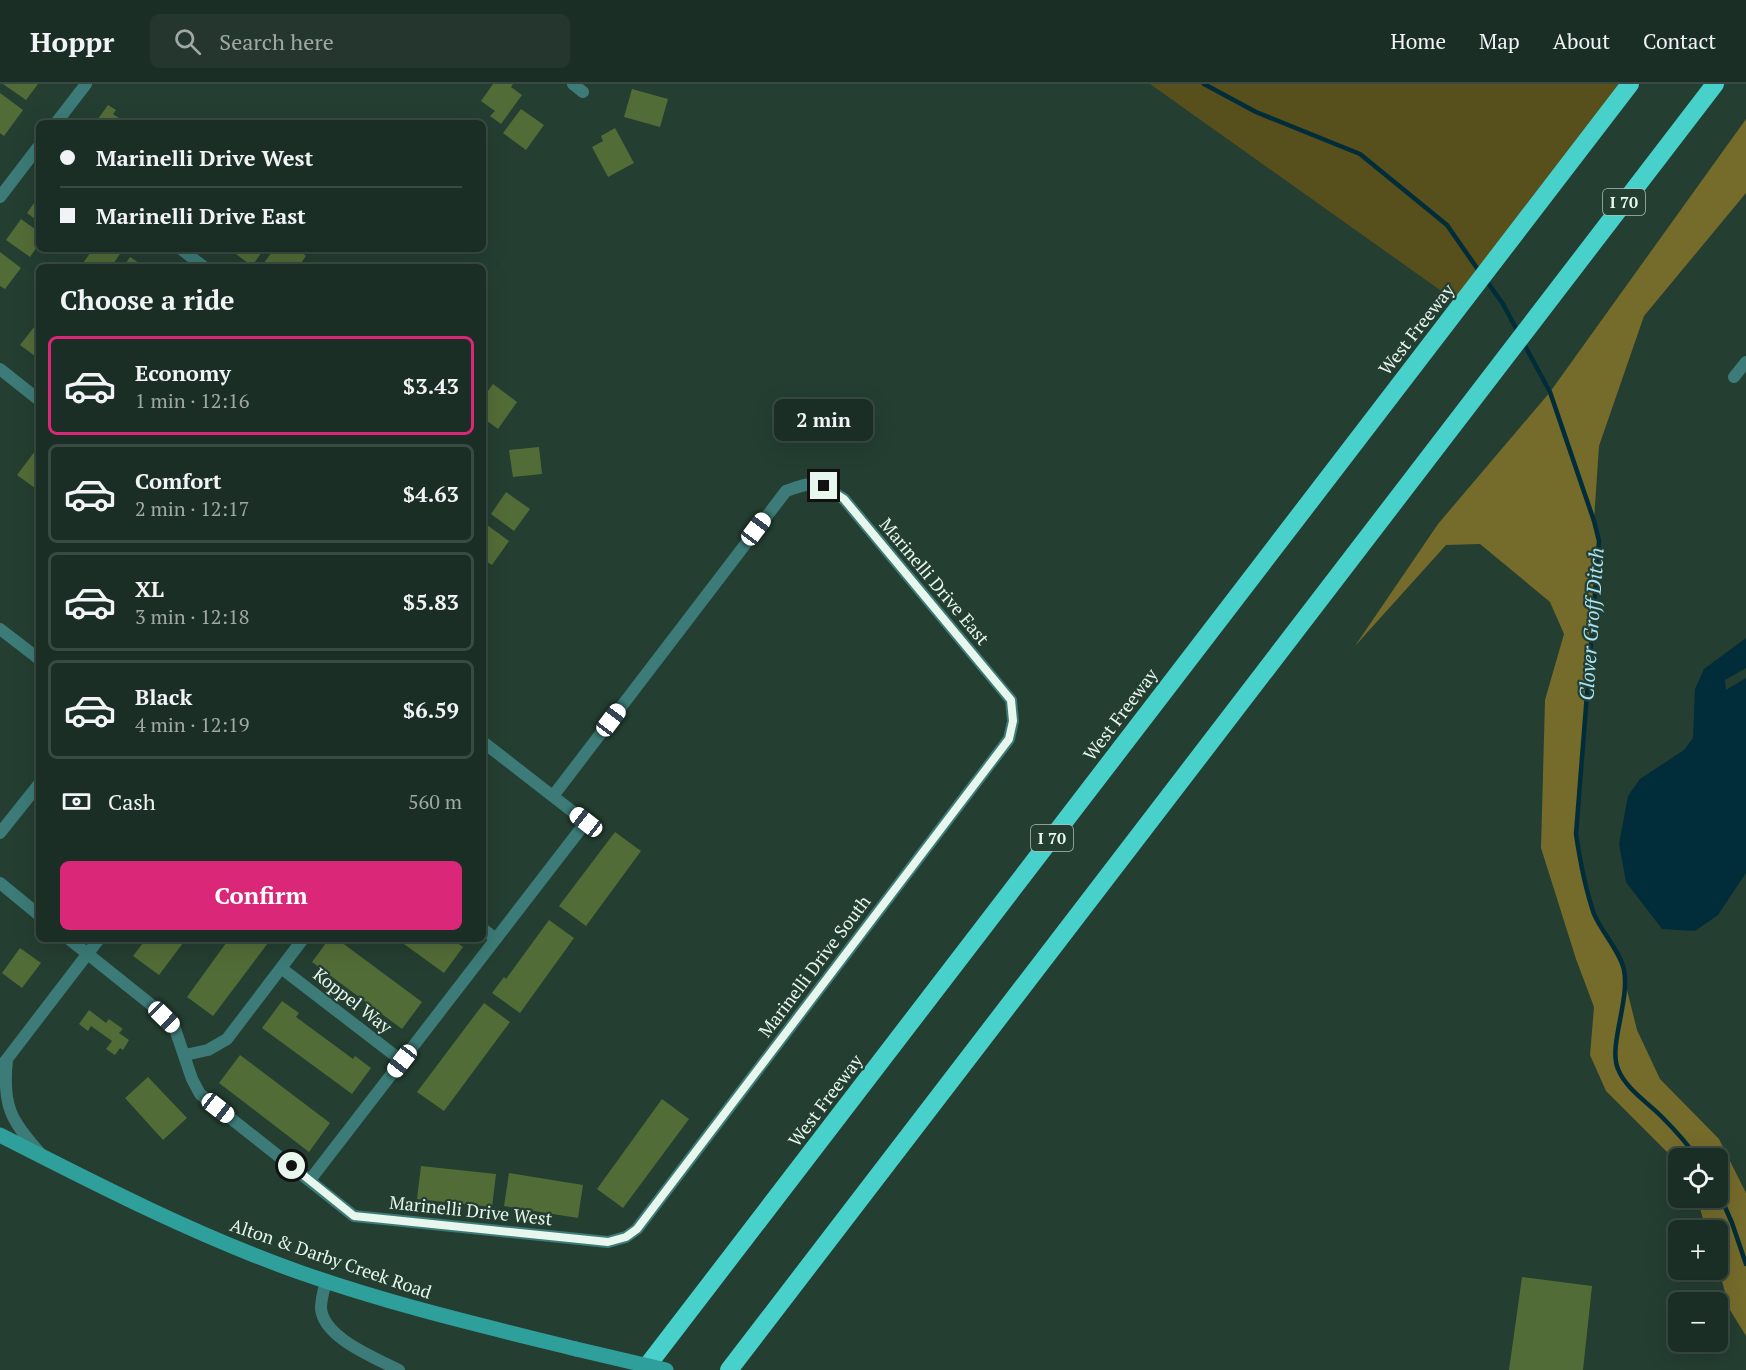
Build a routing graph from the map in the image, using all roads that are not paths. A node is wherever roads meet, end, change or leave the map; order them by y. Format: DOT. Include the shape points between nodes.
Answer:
graph roads {
  1 [pos="86,84"];
  2 [pos="1630,84"];
  3 [pos="1715,84"];
  4 [pos="58,120"];
  5 [pos="36,150"];
  6 [pos="0,197"];
  7 [pos="185,252"];
  8 [pos="200,264"];
  9 [pos="1746,362"];
  10 [pos="0,369"];
  11 [pos="1734,377"];
  12 [pos="36,397"];
  13 [pos="0,629"];
  14 [pos="36,657"];
  15 [pos="1013,721"];
  16 [pos="486,744"];
  17 [pos="36,788"];
  18 [pos="553,796"];
  19 [pos="0,833"];
  20 [pos="0,883"];
  21 [pos="36,913"];
  22 [pos="486,931"];
  23 [pos="496,939"];
  24 [pos="73,942"];
  25 [pos="97,942"];
  26 [pos="301,942"];
  27 [pos="87,954"];
  28 [pos="281,968"];
  29 [pos="184,1055"];
  30 [pos="402,1061"];
  31 [pos="4,1063"];
  32 [pos="0,1135"];
  33 [pos="44,1158"];
  34 [pos="310,1180"];
  35 [pos="637,1229"];
  36 [pos="326,1281"];
  37 [pos="399,1370"];
  38 [pos="644,1370"];
  39 [pos="666,1370"];
  40 [pos="729,1370"];
  1 -- 4 [label="street"];
  2 -- 38 [label="highway, West Freeway / I 70"];
  3 -- 40 [label="highway, I 70"];
  5 -- 6 [label="street"];
  7 -- 8 [label="street"];
  9 -- 11 [label="street"];
  10 -- 12 [label="street"];
  13 -- 14 [label="street"];
  15 -- 18 [label="street, Marinelli Drive East" via="1011,700 844,499 824,486 808,483 786,491"];
  15 -- 35 [label="street, Marinelli Drive South" via="1009,739"];
  16 -- 18 [label="street"];
  17 -- 19 [label="street"];
  18 -- 23 [label="street" via="586,822"];
  20 -- 21 [label="street"];
  22 -- 23 [label="street"];
  23 -- 30 [label="street"];
  24 -- 27 [label="street, Marinelli Drive West"];
  25 -- 27 [label="street"];
  26 -- 28 [label="street"];
  27 -- 29 [label="street, Marinelli Drive West" via="174,1026"];
  27 -- 31 [label="street"];
  28 -- 29 [label="street" via="227,1039 208,1050"];
  28 -- 30 [label="street, Koppel Way"];
  29 -- 34 [label="street, Marinelli Drive West" via="200,1094"];
  30 -- 34 [label="street"];
  31 -- 33 [label="street" via="7,1102 16,1124"];
  32 -- 33 [label="main road, Alton & Darby Creek Road"];
  33 -- 36 [label="main road, Alton & Darby Creek Road" via="220,1241"];
  34 -- 35 [label="street, Marinelli Drive West" via="354,1216 608,1242"];
  36 -- 37 [label="street" via="321,1307 327,1324 344,1340"];
  36 -- 39 [label="main road, Alton & Darby Creek Road, bridge" via="439,1315"];
}
